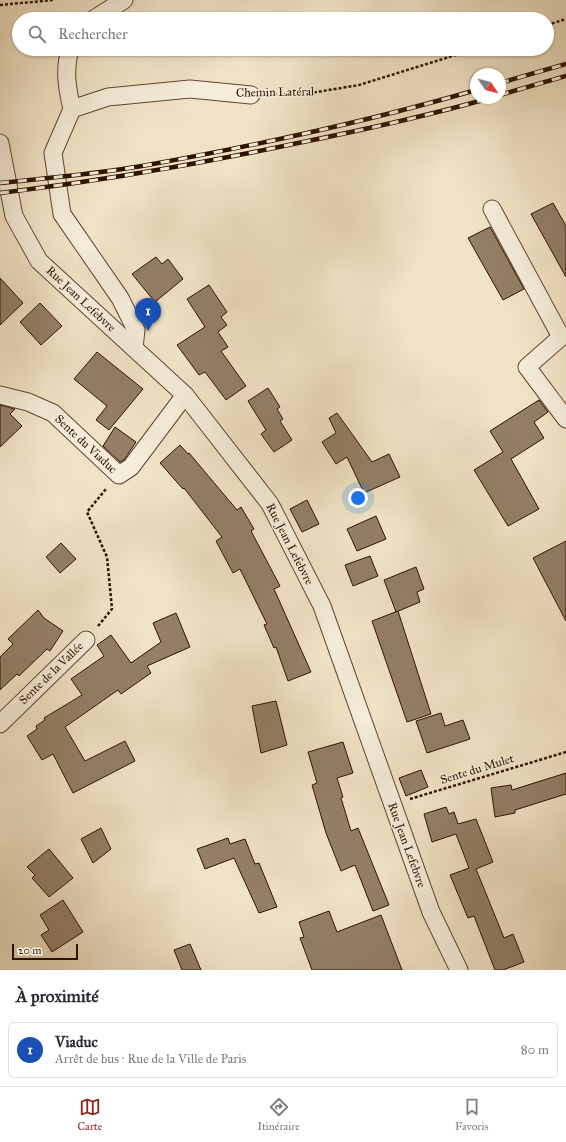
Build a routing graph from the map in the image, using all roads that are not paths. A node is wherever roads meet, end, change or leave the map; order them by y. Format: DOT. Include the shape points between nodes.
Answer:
graph roads {
  1 [pos="124,0"];
  2 [pos="105,12"];
  3 [pos="68,56"];
  4 [pos="251,95"];
  5 [pos="72,109"];
  6 [pos="0,143"];
  7 [pos="492,209"];
  8 [pos="134,348"];
  9 [pos="0,394"];
  10 [pos="185,396"];
  11 [pos="566,419"];
  12 [pos="86,640"];
  13 [pos="0,724"];
  14 [pos="459,970"];
  1 -- 2 [label="street"];
  3 -- 5 [label="street" via="66,87"];
  4 -- 5 [label="street, Chemin Latéral" via="190,89 108,97"];
  5 -- 8 [label="street" via="53,153 62,214 120,298 136,330"];
  6 -- 8 [label="street, Rue Jean Lefebvre" via="14,216 39,261"];
  7 -- 11 [label="street" via="561,337 527,367"];
  8 -- 10 [label="street, Rue Jean Lefebvre"];
  9 -- 10 [label="street, Sente du Viaduc" via="53,413 119,475 131,467"];
  10 -- 14 [label="street, Rue Jean Lefebvre" via="270,504 322,606 431,912"];
  12 -- 13 [label="street, Sente de la Vallée"];
}
